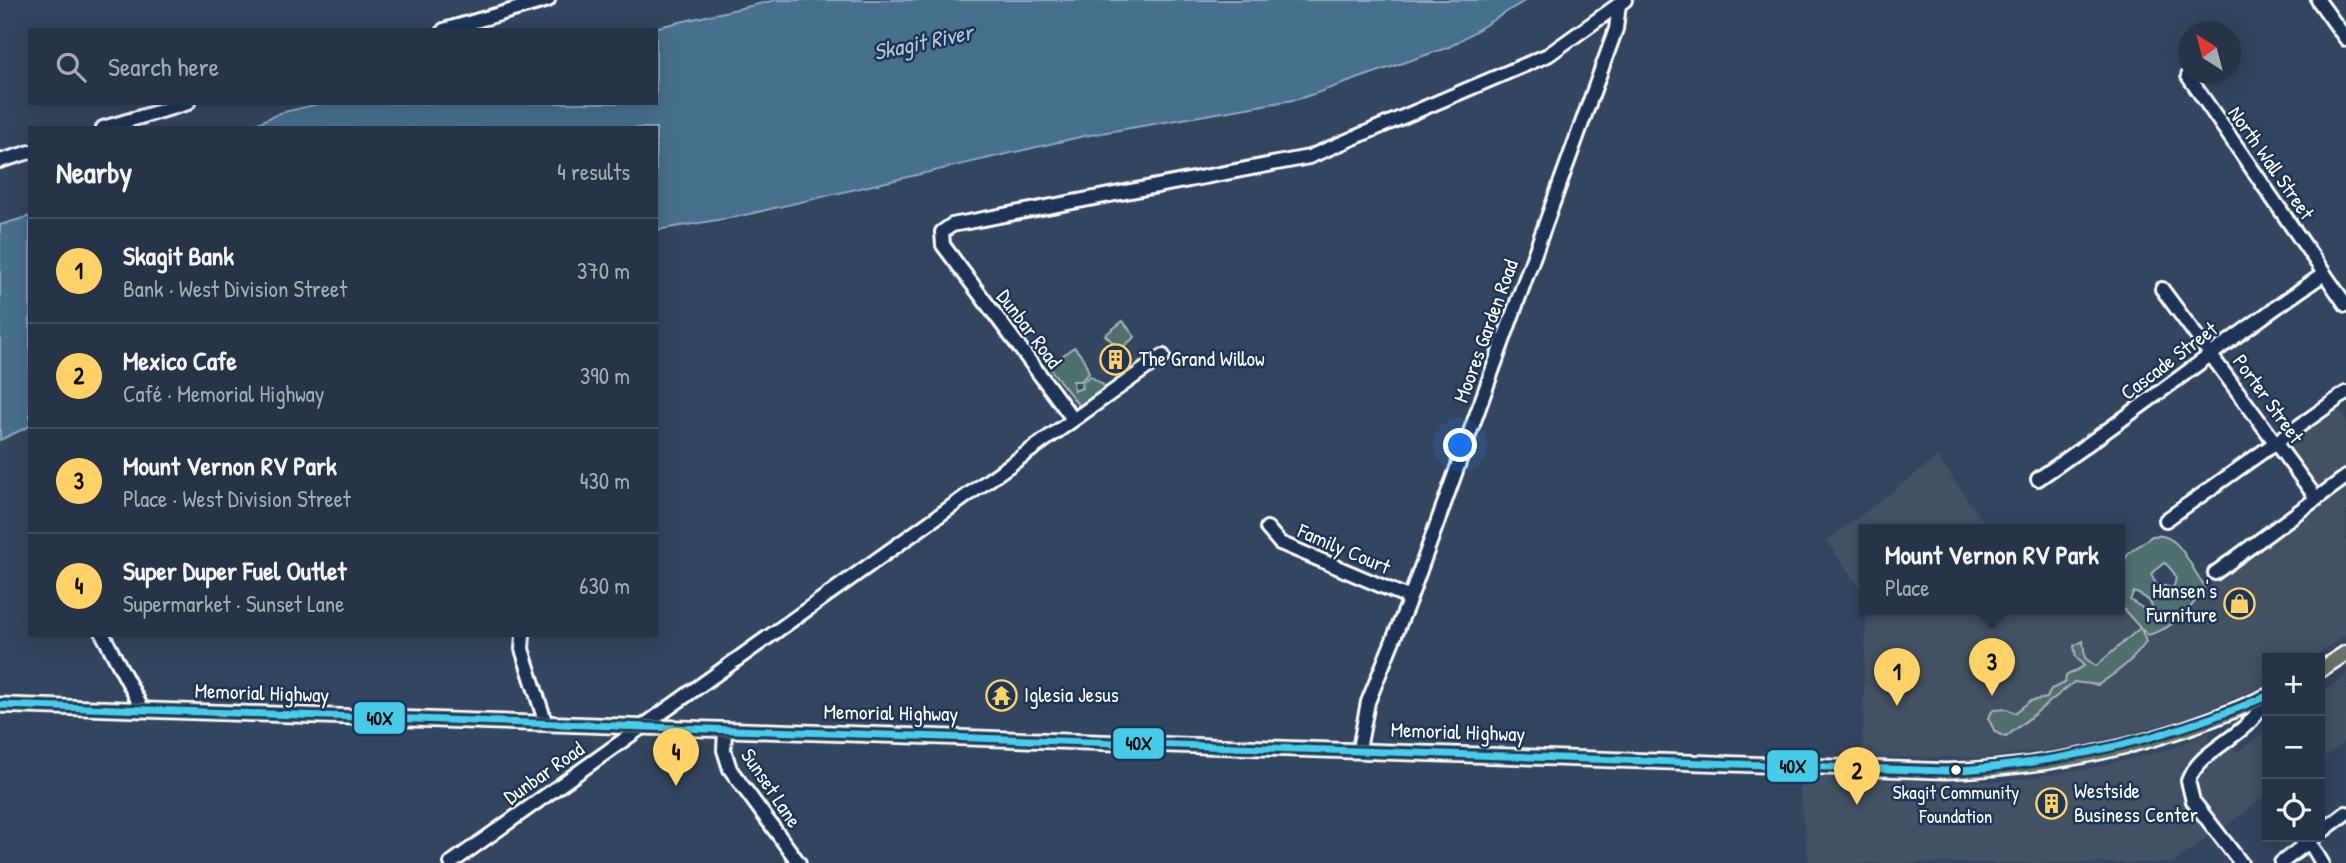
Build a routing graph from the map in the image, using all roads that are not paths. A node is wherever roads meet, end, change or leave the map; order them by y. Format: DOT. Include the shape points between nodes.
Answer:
graph roads {
  1 [pos="548,0"];
  2 [pos="2318,0"];
  3 [pos="1622,2"];
  4 [pos="451,28"];
  5 [pos="2346,39"];
  6 [pos="2193,84"];
  7 [pos="181,105"];
  8 [pos="110,126"];
  9 [pos="28,153"];
  10 [pos="0,161"];
  11 [pos="2324,274"];
  12 [pos="2162,289"];
  13 [pos="2346,305"];
  14 [pos="2211,352"];
  15 [pos="1163,356"];
  16 [pos="2346,393"];
  17 [pos="1073,419"];
  18 [pos="2277,442"];
  19 [pos="2346,477"];
  20 [pos="2038,479"];
  21 [pos="2317,499"];
  22 [pos="2166,520"];
  23 [pos="1267,528"];
  24 [pos="2215,573"];
  25 [pos="1410,598"];
  26 [pos="104,637"];
  27 [pos="523,637"];
  28 [pos="2343,655"];
  29 [pos="2325,667"];
  30 [pos="2325,675"];
  31 [pos="2262,698"];
  32 [pos="2262,702"];
  33 [pos="0,705"];
  34 [pos="143,710"];
  35 [pos="2262,720"];
  36 [pos="545,724"];
  37 [pos="642,727"];
  38 [pos="724,730"];
  39 [pos="2243,730"];
  40 [pos="1359,749"];
  41 [pos="2346,813"];
  42 [pos="2325,829"];
  43 [pos="2308,842"];
  44 [pos="2316,842"];
  45 [pos="451,863"];
  46 [pos="799,863"];
  47 [pos="2241,863"];
  48 [pos="2281,863"];
  49 [pos="2322,863"];
  1 -- 4 [label="street"];
  2 -- 5 [label="street"];
  3 -- 17 [label="street, Dunbar Road" via="1548,55 1309,157 952,225 942,232 943,245"];
  3 -- 25 [label="street, Moores Garden Road"];
  6 -- 11 [label="street, North Wall Street"];
  7 -- 8 [label="street"];
  9 -- 10 [label="street"];
  11 -- 13 [label="street, North Wall Street"];
  11 -- 14 [label="street, Cascade Street"];
  12 -- 14 [label="street, Porter Street"];
  14 -- 18 [label="street, Porter Street"];
  14 -- 20 [label="street, Cascade Street" via="2104,435"];
  15 -- 17 [label="street"];
  16 -- 18 [label="street"];
  17 -- 37 [label="street, Dunbar Road"];
  18 -- 21 [label="street, Porter Street"];
  18 -- 22 [label="street"];
  19 -- 21 [label="street"];
  21 -- 24 [label="street"];
  23 -- 25 [label="street, Family Court" via="1280,543"];
  25 -- 40 [label="street, Moores Garden Road" via="1368,702"];
  26 -- 34 [label="street"];
  27 -- 36 [label="street" via="522,649"];
  28 -- 29 [label="main road"];
  28 -- 30 [label="street"];
  31 -- 40 [label="main road, Memorial Highway" via="2171,734 2071,758 1954,770"];
  32 -- 39 [label="street"];
  33 -- 34 [label="main road, Memorial Highway"];
  34 -- 36 [label="main road, Memorial Highway"];
  35 -- 39 [label="street"];
  36 -- 37 [label="main road, Memorial Highway"];
  37 -- 38 [label="main road, Memorial Highway"];
  37 -- 45 [label="street, Dunbar Road"];
  38 -- 40 [label="main road, Memorial Highway"];
  38 -- 46 [label="street, Sunset Lane" via="730,769"];
  39 -- 47 [label="street" via="2197,766 2188,781 2193,801"];
  41 -- 42 [label="street"];
  43 -- 48 [label="street"];
  44 -- 49 [label="street"];
}
